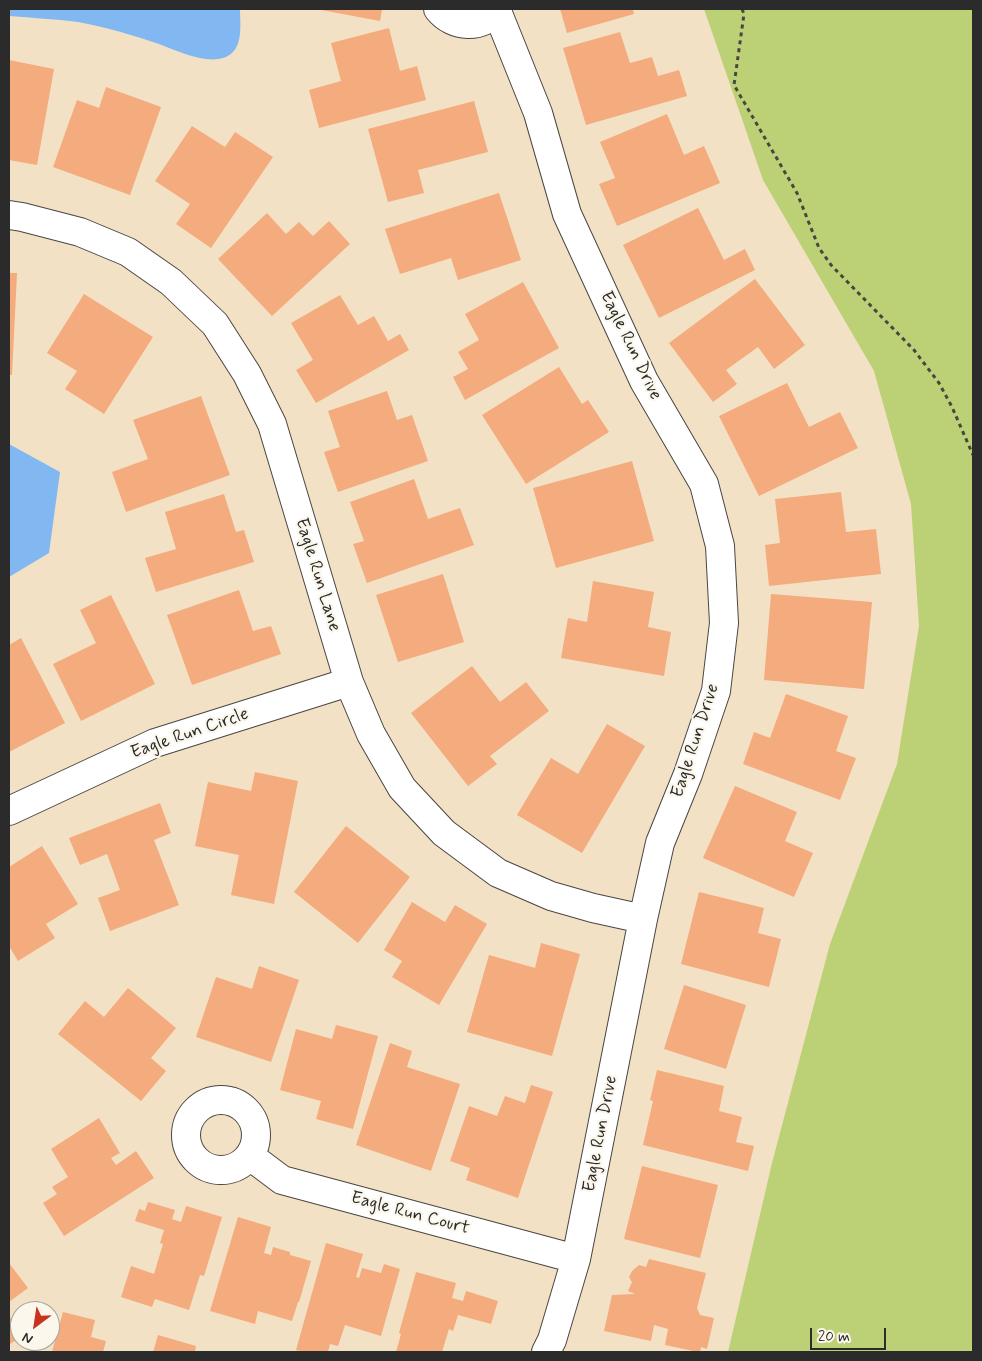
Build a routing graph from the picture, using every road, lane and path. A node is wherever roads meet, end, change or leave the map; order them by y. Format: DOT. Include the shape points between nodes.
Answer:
graph roads {
  1 [pos="438,9"];
  2 [pos="742,9"];
  3 [pos="497,10"];
  4 [pos="9,215"];
  5 [pos="973,455"];
  6 [pos="349,682"];
  7 [pos="9,811"];
  8 [pos="643,919"];
  9 [pos="250,1156"];
  10 [pos="576,1259"];
  11 [pos="546,1352"];
  1 -- 3 [label="street, Eagle Run Drive" via="456,22 471,24 485,20"];
  2 -- 5 [label="path" via="744,14 734,86 797,193 819,248 831,265 924,363 943,391"];
  3 -- 8 [label="street, Eagle Run Drive" via="538,113 567,214 644,381 704,484 720,546 724,623 716,691 688,774 660,842"];
  4 -- 6 [label="street, Eagle Run Lane" via="80,232 128,252 172,282 215,324 247,374 272,424"];
  6 -- 7 [label="street, Eagle Run Circle" via="155,743"];
  6 -- 8 [label="street, Eagle Run Lane" via="371,734 402,788 444,833 507,877 551,896"];
  8 -- 10 [label="street, Eagle Run Drive"];
  9 -- 10 [label="street, Eagle Run Court" via="282,1180"];
  10 -- 11 [label="street, Eagle Run Drive"];
}
